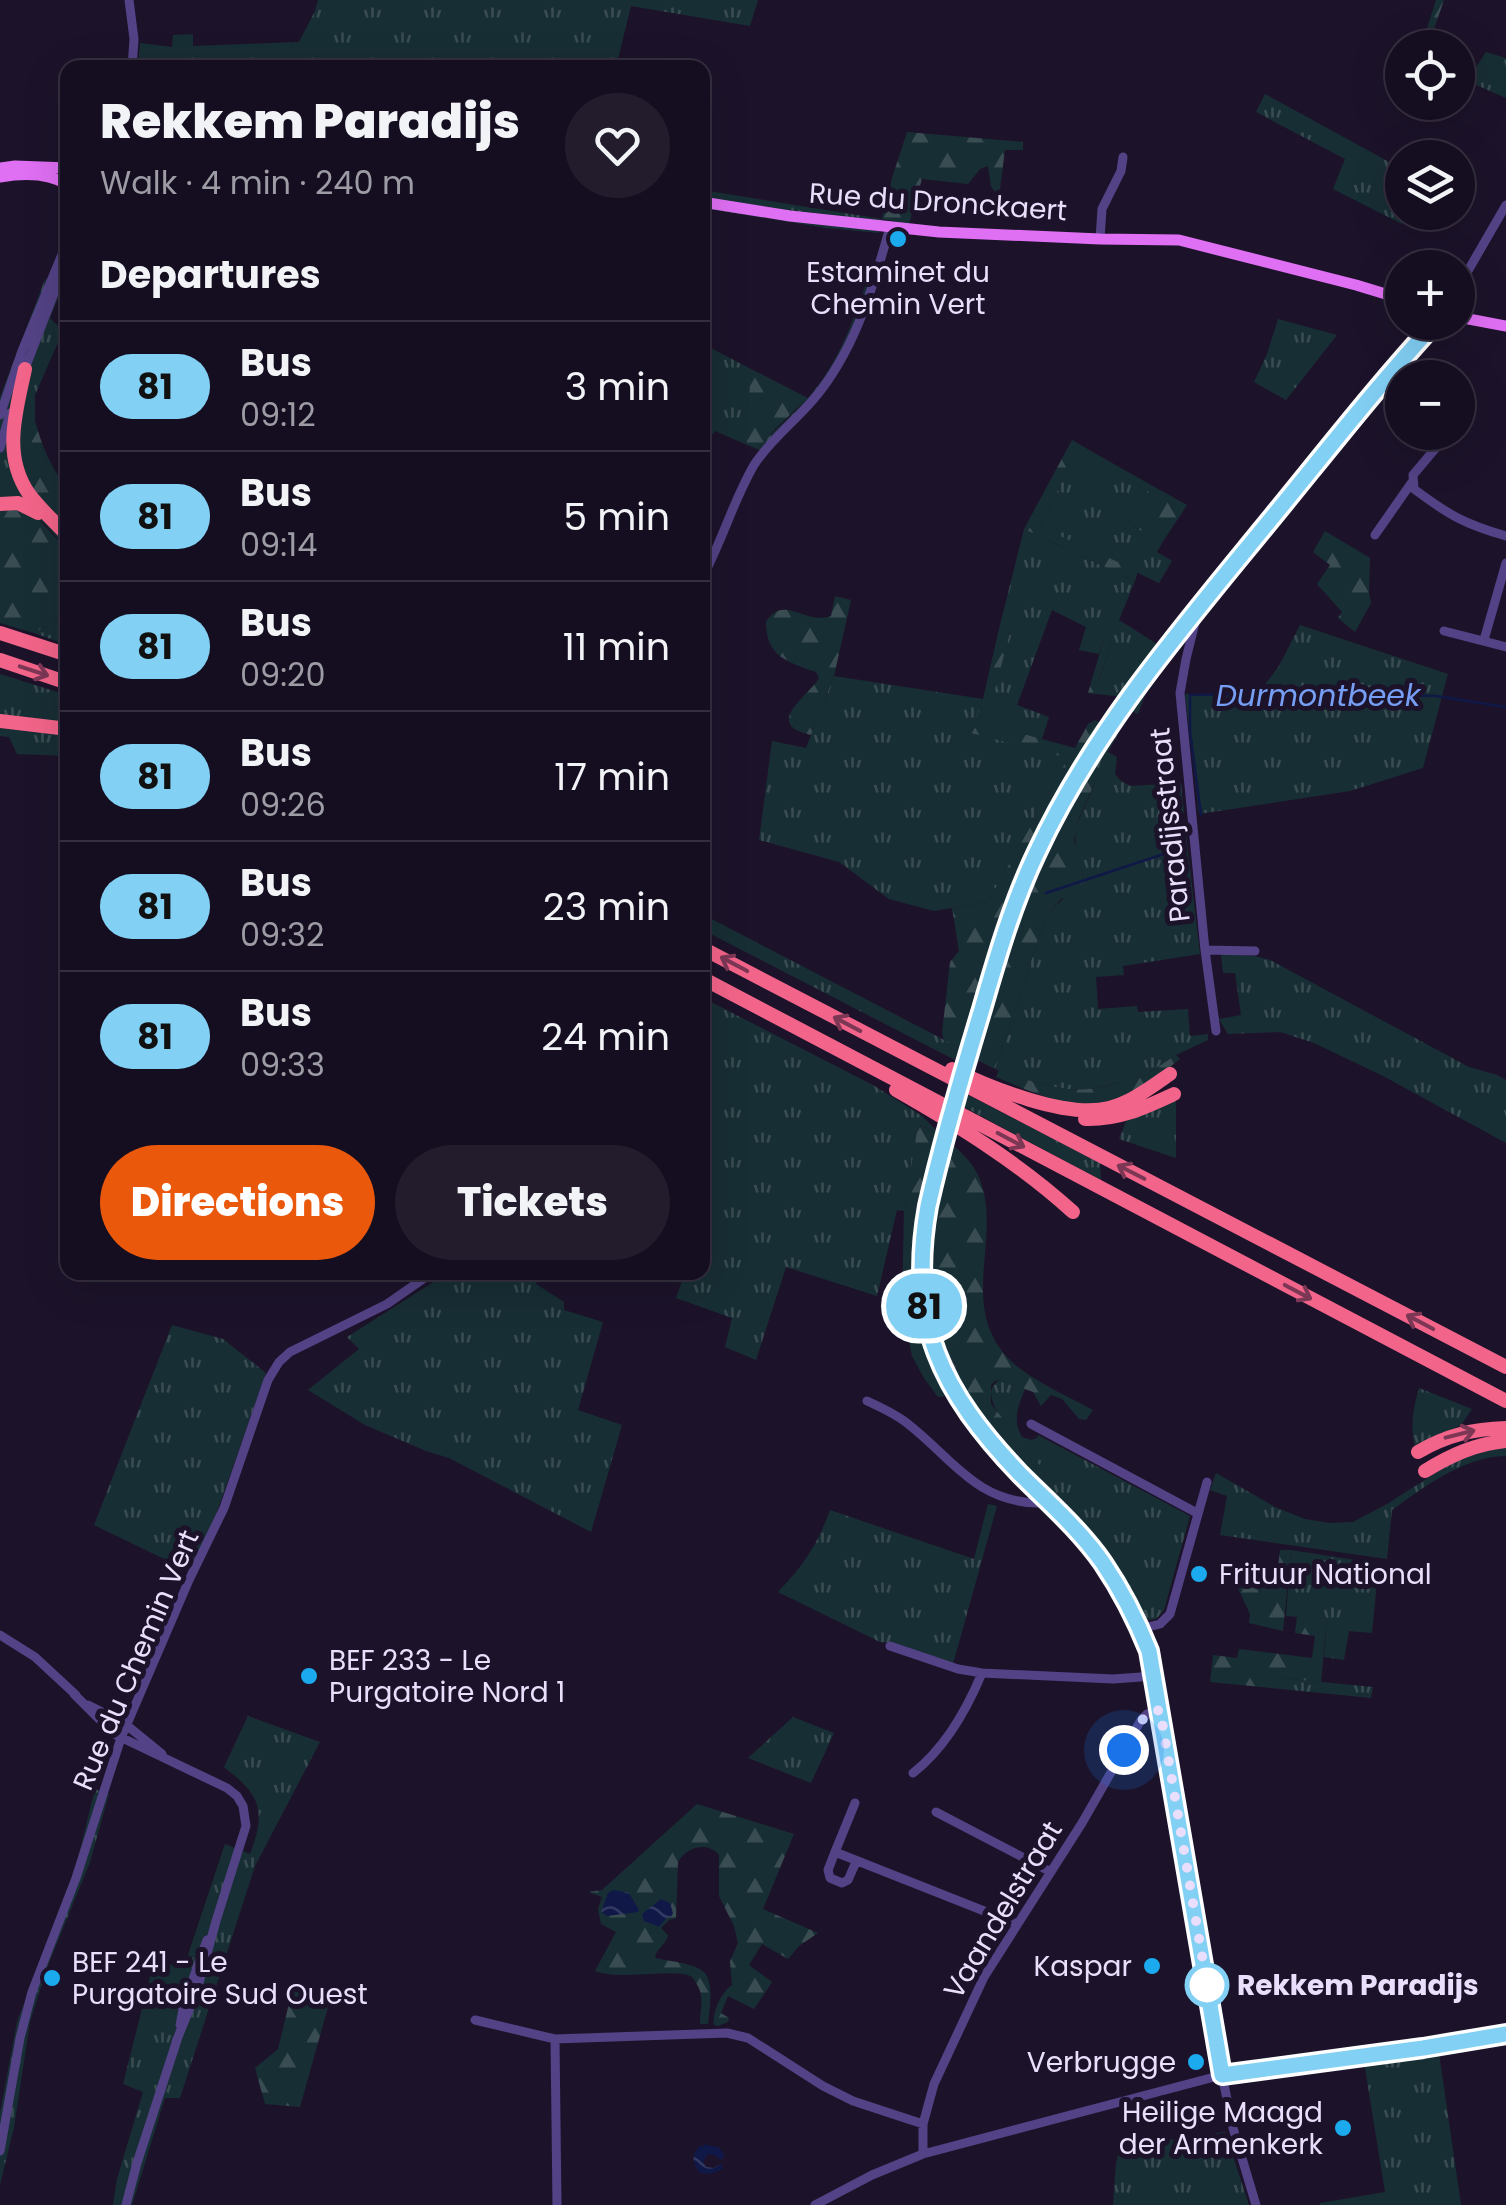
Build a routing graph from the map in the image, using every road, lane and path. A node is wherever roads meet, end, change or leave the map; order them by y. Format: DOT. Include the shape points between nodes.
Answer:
graph roads {
  1 [pos="129,0"];
  2 [pos="133,60"];
  3 [pos="1123,157"];
  4 [pos="0,168"];
  5 [pos="60,168"];
  6 [pos="0,177"];
  7 [pos="60,181"];
  8 [pos="710,203"];
  9 [pos="1506,205"];
  10 [pos="890,227"];
  11 [pos="1100,240"];
  12 [pos="60,259"];
  13 [pos="1475,259"];
  14 [pos="60,278"];
  15 [pos="1385,294"];
  16 [pos="1475,321"];
  17 [pos="1506,326"];
  18 [pos="1420,340"];
  19 [pos="25,369"];
  20 [pos="0,415"];
  21 [pos="0,448"];
  22 [pos="1434,450"];
  23 [pos="1412,482"];
  24 [pos="0,504"];
  25 [pos="60,530"];
  26 [pos="60,532"];
  27 [pos="1375,535"];
  28 [pos="1506,536"];
  29 [pos="710,561"];
  30 [pos="1506,563"];
  31 [pos="1194,614"];
  32 [pos="1444,630"];
  33 [pos="0,633"];
  34 [pos="1484,640"];
  35 [pos="1506,647"];
  36 [pos="60,652"];
  37 [pos="0,660"];
  38 [pos="60,679"];
  39 [pos="0,724"];
  40 [pos="60,728"];
  41 [pos="1205,950"];
  42 [pos="1255,951"];
  43 [pos="710,952"];
  44 [pos="710,982"];
  45 [pos="1216,1032"];
  46 [pos="877,1040"];
  47 [pos="838,1050"];
  48 [pos="958,1072"];
  49 [pos="1170,1074"];
  50 [pos="1174,1094"];
  51 [pos="1073,1212"];
  52 [pos="422,1280"];
  53 [pos="1506,1367"];
  54 [pos="868,1400"];
  55 [pos="1506,1401"];
  56 [pos="1031,1424"];
  57 [pos="1506,1428"];
  58 [pos="1506,1441"];
  59 [pos="1418,1452"];
  60 [pos="1425,1471"];
  61 [pos="1206,1482"];
  62 [pos="1044,1498"];
  63 [pos="1197,1513"];
  64 [pos="1140,1629"];
  65 [pos="0,1635"];
  66 [pos="890,1646"];
  67 [pos="982,1673"];
  68 [pos="1155,1676"];
  69 [pos="74,1694"];
  70 [pos="1160,1710"];
  71 [pos="126,1725"];
  72 [pos="121,1738"];
  73 [pos="183,1767"];
  74 [pos="914,1773"];
  75 [pos="855,1803"];
  76 [pos="936,1812"];
  77 [pos="834,1852"];
  78 [pos="856,1862"];
  79 [pos="1051,1872"];
  80 [pos="1018,1924"];
  81 [pos="475,2020"];
  82 [pos="1506,2034"];
  83 [pos="555,2039"];
  84 [pos="1222,2075"];
  85 [pos="924,2124"];
  86 [pos="0,2151"];
  87 [pos="923,2154"];
  88 [pos="126,2205"];
  89 [pos="557,2205"];
  90 [pos="814,2205"];
  91 [pos="1256,2205"];
  1 -- 2 [label="street"];
  3 -- 11 [label="street" via="1101,215"];
  4 -- 5 [label="main road"];
  6 -- 7 [label="main road"];
  8 -- 10 [label="main road, Rue du Dronckaert"];
  9 -- 13 [label="street"];
  10 -- 11 [label="main road, Rue du Dronckaert"];
  10 -- 29 [label="street" via="849,345 820,392 756,463"];
  11 -- 15 [label="main road, Rue du Dronckaert" via="1170,240"];
  12 -- 20 [label="street"];
  14 -- 19 [label="street"];
  16 -- 17 [label="main road"];
  18 -- 31 [label="street, Paradijsstraat"];
  19 -- 21 [label="street"];
  19 -- 25 [label="highway" via="13,434 16,468"];
  22 -- 23 [label="street"];
  23 -- 27 [label="street"];
  23 -- 28 [label="street" via="1449,515"];
  24 -- 26 [label="highway" via="30,507"];
  30 -- 34 [label="street"];
  31 -- 41 [label="street, Paradijsstraat" via="1180,693"];
  31 -- 62 [label="street, Paradijsstraat, bridge" via="1092,751 1035,856 972,1042 924,1229 922,1289 934,1352 1002,1454"];
  32 -- 34 [label="street"];
  33 -- 36 [label="highway"];
  34 -- 35 [label="street"];
  37 -- 38 [label="highway, one-way"];
  39 -- 40 [label="highway"];
  41 -- 42 [label="street"];
  41 -- 45 [label="street, Paradijsstraat"];
  46 -- 43 [label="highway, one-way"];
  44 -- 47 [label="highway"];
  46 -- 48 [label="highway"];
  53 -- 46 [label="highway, one-way"];
  47 -- 51 [label="highway" via="990,1146"];
  47 -- 55 [label="highway, one-way"];
  48 -- 49 [label="highway" via="1088,1111 1126,1102"];
  48 -- 50 [label="highway" via="1000,1094 1088,1120 1128,1115"];
  52 -- 71 [label="street, Rue du Chemin Vert" via="296,1348 275,1367 224,1508"];
  54 -- 62 [label="street" via="998,1495 1024,1503"];
  56 -- 63 [label="street"];
  59 -- 57 [label="highway, one-way" via="1461,1432"];
  58 -- 60 [label="highway" via="1466,1449"];
  61 -- 63 [label="street"];
  62 -- 64 [label="street, Paradijsstraat" via="1103,1562"];
  63 -- 64 [label="street" via="1170,1614"];
  64 -- 68 [label="street, Paradijsstraat"];
  65 -- 69 [label="street"];
  66 -- 67 [label="street"];
  67 -- 68 [label="street"];
  67 -- 74 [label="street" via="950,1732"];
  68 -- 70 [label="street, Paradijsstraat"];
  69 -- 71 [label="street"];
  69 -- 72 [label="street"];
  70 -- 79 [label="street, Vaandelstraat" via="1141,1720"];
  70 -- 84 [label="street, Paradijsstraat"];
  71 -- 72 [label="street, Rue du Chemin Vert"];
  71 -- 73 [label="street"];
  72 -- 73 [label="street"];
  72 -- 86 [label="street, Rue du Chemin Vert" via="28,2000"];
  73 -- 88 [label="street" via="240,1801 245,1833"];
  75 -- 77 [label="street"];
  76 -- 79 [label="street"];
  77 -- 78 [label="street"];
  77 -- 78 [label="street" via="830,1878 848,1880"];
  78 -- 80 [label="street"];
  79 -- 80 [label="street, Vaandelstraat"];
  80 -- 85 [label="street, Vaandelstraat" via="951,2044"];
  81 -- 83 [label="street"];
  82 -- 84 [label="street"];
  83 -- 85 [label="street" via="738,2035 853,2101"];
  83 -- 89 [label="street"];
  84 -- 87 [label="street"];
  84 -- 91 [label="street, Paradijsstraat"];
  85 -- 87 [label="street, Vaandelstraat"];
  87 -- 90 [label="street"];
}
